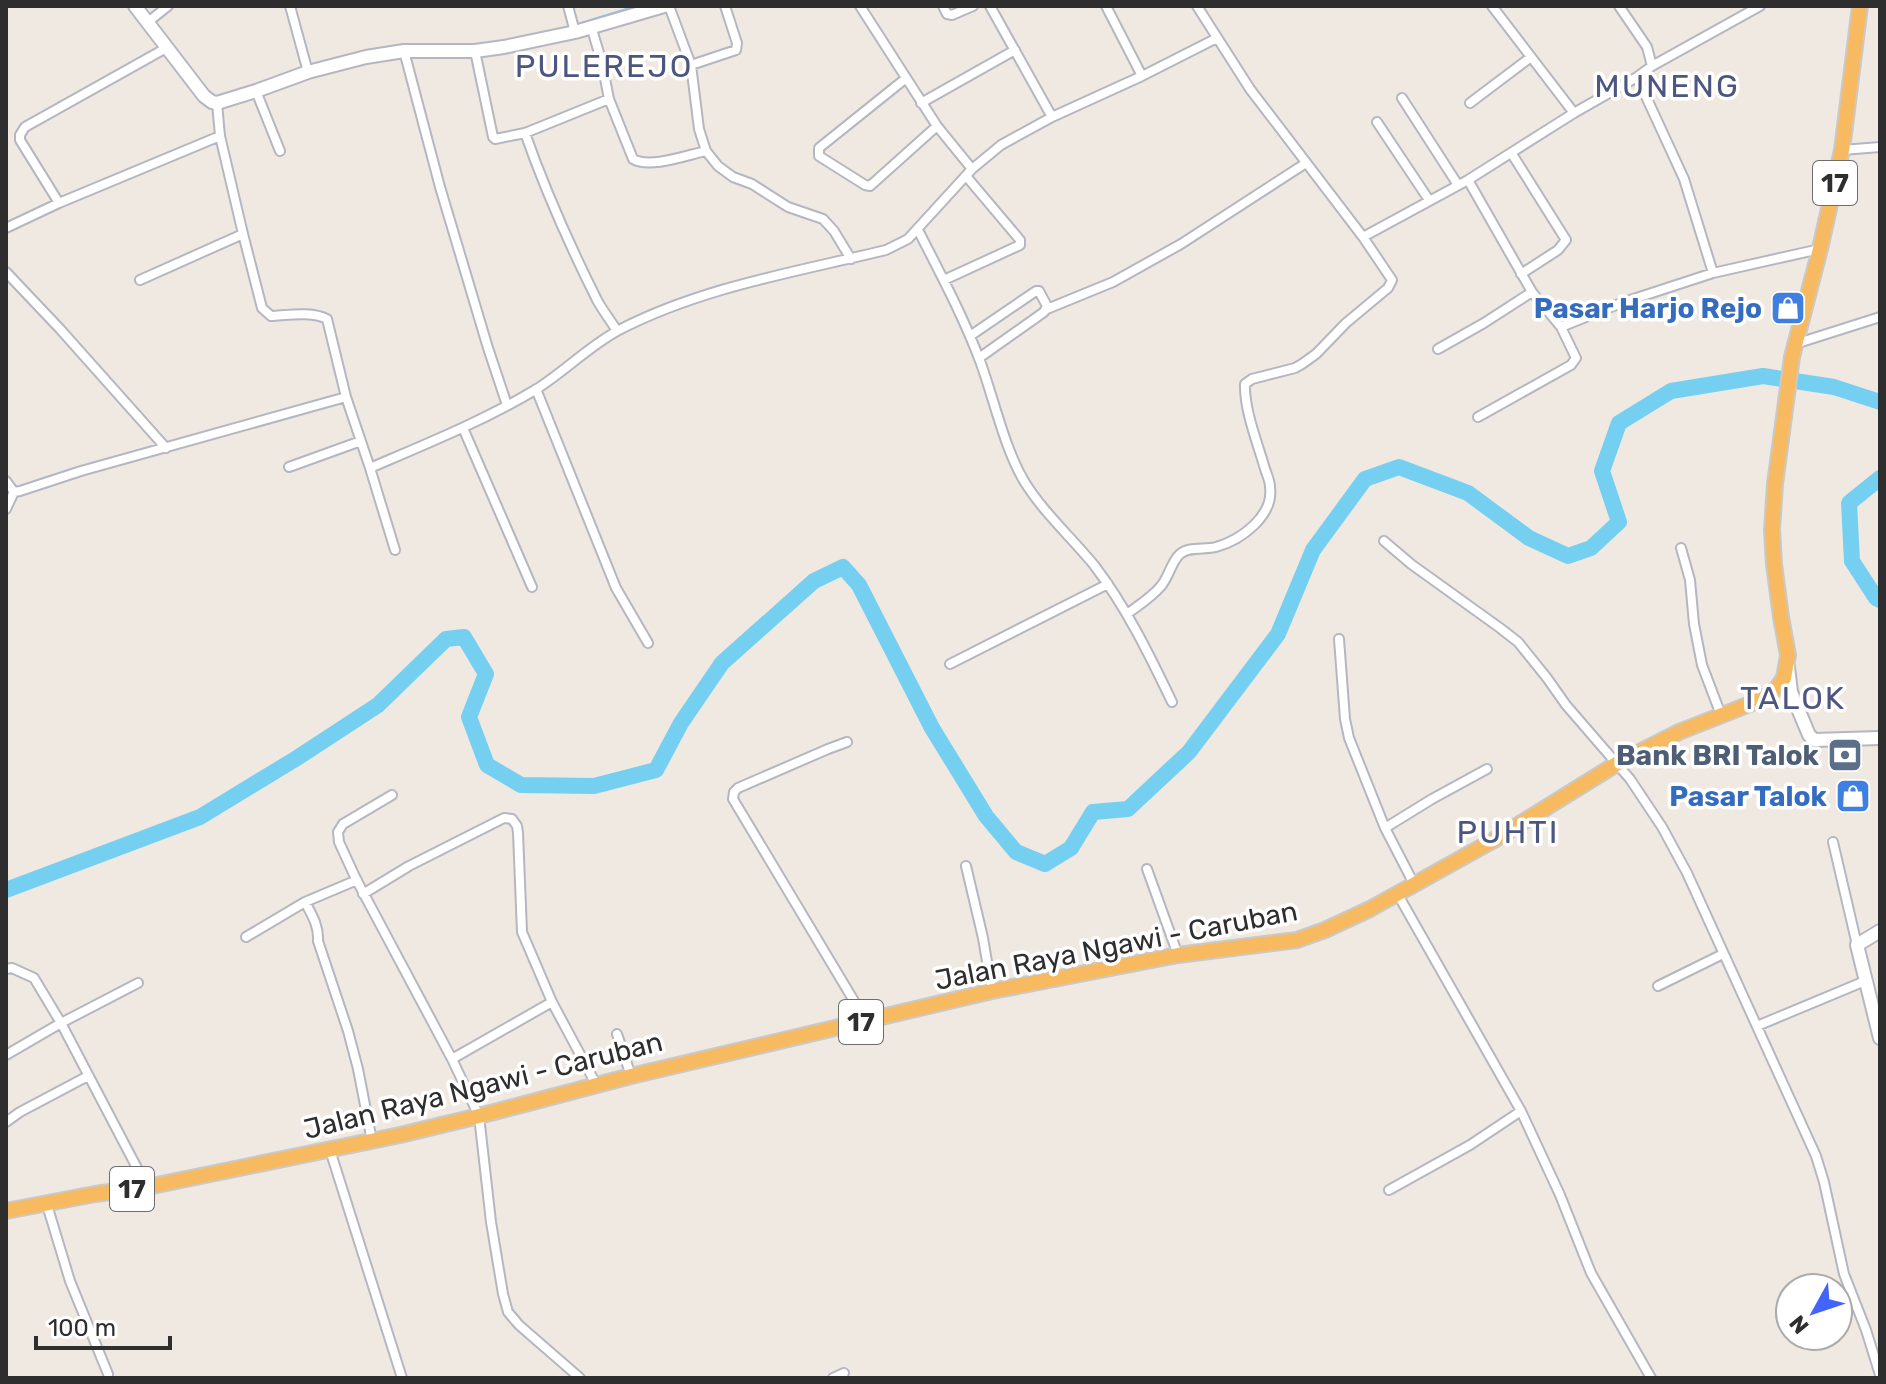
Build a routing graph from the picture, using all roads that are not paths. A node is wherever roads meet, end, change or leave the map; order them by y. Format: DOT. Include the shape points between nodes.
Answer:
graph roads {
  1 [pos="135,6"];
  2 [pos="168,6"];
  3 [pos="290,6"];
  4 [pos="568,6"];
  5 [pos="666,6"];
  6 [pos="725,6"];
  7 [pos="860,6"];
  8 [pos="943,6"];
  9 [pos="973,6"];
  10 [pos="990,6"];
  11 [pos="1106,6"];
  12 [pos="1197,6"];
  13 [pos="1492,6"];
  14 [pos="1619,6"];
  15 [pos="1760,6"];
  16 [pos="1860,6"];
  17 [pos="148,22"];
  18 [pos="591,26"];
  19 [pos="575,32"];
  20 [pos="1217,38"];
  21 [pos="168,47"];
  22 [pos="1015,50"];
  23 [pos="404,51"];
  24 [pos="475,51"];
  25 [pos="1531,57"];
  26 [pos="691,65"];
  27 [pos="1652,66"];
  28 [pos="308,72"];
  29 [pos="1142,76"];
  30 [pos="1637,77"];
  31 [pos="905,79"];
  32 [pos="256,91"];
  33 [pos="1402,98"];
  34 [pos="609,99"];
  35 [pos="217,103"];
  36 [pos="921,103"];
  37 [pos="1470,103"];
  38 [pos="1574,113"];
  39 [pos="1052,117"];
  40 [pos="1377,122"];
  41 [pos="937,126"];
  42 [pos="525,133"];
  43 [pos="220,136"];
  44 [pos="1880,147"];
  45 [pos="1842,150"];
  46 [pos="280,151"];
  47 [pos="706,151"];
  48 [pos="1512,154"];
  49 [pos="1306,163"];
  50 [pos="969,172"];
  51 [pos="1468,180"];
  52 [pos="1458,185"];
  53 [pos="1429,200"];
  54 [pos="59,203"];
  55 [pos="6,228"];
  56 [pos="918,230"];
  57 [pos="243,234"];
  58 [pos="1363,237"];
  59 [pos="1820,249"];
  60 [pos="851,259"];
  61 [pos="6,272"];
  62 [pos="1713,273"];
  63 [pos="1521,274"];
  64 [pos="140,280"];
  65 [pos="944,280"];
  66 [pos="1532,292"];
  67 [pos="1047,309"];
  68 [pos="1880,317"];
  69 [pos="1561,327"];
  70 [pos="617,331"];
  71 [pos="970,336"];
  72 [pos="1438,349"];
  73 [pos="1794,351"];
  74 [pos="979,358"];
  75 [pos="536,389"];
  76 [pos="346,397"];
  77 [pos="507,405"];
  78 [pos="1478,417"];
  79 [pos="463,428"];
  80 [pos="361,441"];
  81 [pos="166,448"];
  82 [pos="289,467"];
  83 [pos="370,468"];
  84 [pos="6,481"];
  85 [pos="14,492"];
  86 [pos="6,509"];
  87 [pos="1384,541"];
  88 [pos="1681,548"];
  89 [pos="395,550"];
  90 [pos="1108,584"];
  91 [pos="532,587"];
  92 [pos="1127,614"];
  93 [pos="1339,639"];
  94 [pos="648,643"];
  95 [pos="1787,663"];
  96 [pos="950,664"];
  97 [pos="1770,693"];
  98 [pos="1793,698"];
  99 [pos="1172,702"];
  100 [pos="1721,715"];
  101 [pos="1880,738"];
  102 [pos="847,742"];
  103 [pos="1618,763"];
  104 [pos="1487,769"];
  105 [pos="392,795"];
  106 [pos="1385,828"];
  107 [pos="1833,842"];
  108 [pos="966,866"];
  109 [pos="1147,869"];
  110 [pos="357,880"];
  111 [pos="1414,884"];
  112 [pos="1397,893"];
  113 [pos="363,894"];
  114 [pos="305,902"];
  115 [pos="1880,931"];
  116 [pos="246,937"];
  117 [pos="1857,945"];
  118 [pos="1723,954"];
  119 [pos="1178,955"];
  120 [pos="6,969"];
  121 [pos="1865,981"];
  122 [pos="138,983"];
  123 [pos="1658,986"];
  124 [pos="992,991"];
  125 [pos="552,1002"];
  126 [pos="866,1021"];
  127 [pos="61,1023"];
  128 [pos="1757,1026"];
  129 [pos="617,1034"];
  130 [pos="1880,1038"];
  131 [pos="6,1055"];
  132 [pos="452,1059"];
  133 [pos="88,1076"];
  134 [pos="631,1076"];
  135 [pos="597,1086"];
  136 [pos="1521,1111"];
  137 [pos="479,1116"];
  138 [pos="6,1122"];
  139 [pos="372,1141"];
  140 [pos="330,1150"];
  141 [pos="147,1187"];
  142 [pos="1389,1190"];
  143 [pos="47,1205"];
  144 [pos="6,1211"];
  145 [pos="844,1373"];
  146 [pos="108,1374"];
  147 [pos="1880,1375"];
  148 [pos="402,1378"];
  149 [pos="580,1378"];
  150 [pos="833,1378"];
  151 [pos="1651,1378"];
  1 -- 17 [label="main road"];
  2 -- 17 [label="street"];
  3 -- 28 [label="street"];
  4 -- 19 [label="street"];
  5 -- 18 [label="main road"];
  5 -- 26 [label="street"];
  6 -- 26 [label="street" via="736,50"];
  7 -- 31 [label="street"];
  8 -- 9 [label="street" via="952,15"];
  10 -- 22 [label="street"];
  11 -- 29 [label="street"];
  12 -- 20 [label="street"];
  13 -- 25 [label="street"];
  14 -- 27 [label="street" via="1647,47"];
  15 -- 27 [label="street"];
  16 -- 45 [label="highway, 17"];
  17 -- 21 [label="main road"];
  18 -- 19 [label="main road"];
  18 -- 34 [label="street"];
  19 -- 24 [label="main road"];
  20 -- 29 [label="street"];
  20 -- 49 [label="street"];
  21 -- 35 [label="main road" via="204,96"];
  21 -- 54 [label="street" via="21,132 20,140"];
  22 -- 36 [label="street"];
  22 -- 39 [label="street"];
  23 -- 24 [label="main road"];
  23 -- 28 [label="main road"];
  23 -- 77 [label="street"];
  24 -- 42 [label="street" via="493,137"];
  25 -- 37 [label="street"];
  25 -- 38 [label="street"];
  26 -- 47 [label="street"];
  27 -- 30 [label="street"];
  28 -- 32 [label="main road"];
  29 -- 39 [label="street"];
  30 -- 38 [label="street"];
  30 -- 62 [label="street" via="1684,179"];
  31 -- 36 [label="street"];
  31 -- 41 [label="street" via="819,148 819,156 870,186"];
  32 -- 35 [label="main road"];
  32 -- 46 [label="street"];
  33 -- 52 [label="street"];
  34 -- 42 [label="street"];
  34 -- 47 [label="street" via="633,159 653,163"];
  35 -- 43 [label="street"];
  36 -- 41 [label="street"];
  38 -- 48 [label="street"];
  39 -- 50 [label="street" via="1001,145"];
  40 -- 53 [label="street"];
  41 -- 50 [label="street"];
  42 -- 70 [label="street" via="597,299"];
  43 -- 54 [label="street"];
  43 -- 57 [label="street"];
  44 -- 45 [label="street"];
  45 -- 59 [label="highway, 17"];
  47 -- 60 [label="street" via="733,177 823,219"];
  48 -- 51 [label="street"];
  48 -- 63 [label="street" via="1566,240"];
  49 -- 58 [label="street"];
  49 -- 67 [label="street" via="1181,244 1113,282"];
  50 -- 56 [label="street"];
  50 -- 65 [label="street" via="1020,245"];
  51 -- 52 [label="street"];
  51 -- 63 [label="street"];
  52 -- 53 [label="street"];
  53 -- 58 [label="street"];
  54 -- 55 [label="street"];
  56 -- 60 [label="street" via="899,245"];
  56 -- 65 [label="street"];
  57 -- 64 [label="street"];
  57 -- 76 [label="street" via="266,313 327,319"];
  58 -- 92 [label="street" via="1392,284 1302,364 1245,384 1271,488 1269,505 1229,542 1178,556 1161,586"];
  59 -- 62 [label="street"];
  59 -- 73 [label="highway, 17"];
  60 -- 70 [label="street" via="723,289"];
  61 -- 81 [label="street"];
  62 -- 69 [label="street"];
  63 -- 66 [label="street"];
  65 -- 71 [label="street"];
  66 -- 69 [label="street"];
  66 -- 72 [label="street"];
  67 -- 71 [label="street" via="1036,291"];
  67 -- 74 [label="street"];
  68 -- 73 [label="street"];
  69 -- 78 [label="street" via="1575,353 1571,365"];
  70 -- 75 [label="street"];
  71 -- 74 [label="street"];
  73 -- 95 [label="highway, 17" via="1772,530"];
  74 -- 90 [label="street" via="1023,478"];
  75 -- 77 [label="street"];
  75 -- 94 [label="street" via="616,588"];
  76 -- 80 [label="street"];
  76 -- 81 [label="street"];
  77 -- 79 [label="street"];
  79 -- 83 [label="street"];
  79 -- 91 [label="street"];
  80 -- 82 [label="street"];
  80 -- 83 [label="street"];
  81 -- 85 [label="street"];
  83 -- 89 [label="street"];
  84 -- 85 [label="street"];
  85 -- 86 [label="street"];
  87 -- 103 [label="street" via="1518,642"];
  88 -- 100 [label="street" via="1702,665"];
  90 -- 92 [label="street"];
  90 -- 96 [label="street"];
  92 -- 99 [label="street"];
  93 -- 106 [label="street" via="1349,738"];
  95 -- 97 [label="highway" via="1784,678"];
  95 -- 98 [label="main road"];
  97 -- 98 [label="main road"];
  97 -- 100 [label="highway, Jalan Raya Ngawi - Caruban / 17"];
  98 -- 101 [label="main road" via="1814,740"];
  100 -- 103 [label="highway, Jalan Raya Ngawi - Caruban / 17"];
  102 -- 126 [label="street" via="738,788 733,799"];
  103 -- 111 [label="highway, Jalan Raya Ngawi - Caruban / 17"];
  103 -- 118 [label="street" via="1675,849"];
  104 -- 106 [label="street"];
  105 -- 110 [label="street" via="338,832"];
  106 -- 111 [label="street"];
  107 -- 117 [label="street"];
  108 -- 124 [label="street"];
  109 -- 119 [label="street"];
  110 -- 113 [label="street"];
  110 -- 114 [label="street"];
  111 -- 112 [label="highway, Jalan Raya Ngawi - Caruban / 17"];
  112 -- 119 [label="highway, Jalan Raya Ngawi - Caruban / 17" via="1297,940"];
  112 -- 136 [label="street"];
  113 -- 125 [label="street" via="504,818 512,819 517,826 522,932"];
  113 -- 132 [label="street"];
  114 -- 116 [label="street"];
  114 -- 139 [label="street" via="317,923 318,941 348,1031"];
  115 -- 117 [label="main road"];
  117 -- 121 [label="main road"];
  118 -- 123 [label="street"];
  118 -- 128 [label="street"];
  119 -- 124 [label="highway, Jalan Raya Ngawi - Caruban / 17"];
  120 -- 127 [label="street" via="34,978"];
  121 -- 128 [label="street"];
  121 -- 130 [label="main road"];
  122 -- 127 [label="street"];
  124 -- 126 [label="highway, Jalan Raya Ngawi - Caruban / 17"];
  125 -- 132 [label="street"];
  125 -- 135 [label="street"];
  126 -- 134 [label="highway, Jalan Raya Ngawi - Caruban / 17"];
  127 -- 131 [label="street"];
  127 -- 133 [label="street"];
  128 -- 147 [label="street" via="1816,1156 1844,1274"];
  129 -- 134 [label="street"];
  132 -- 137 [label="street"];
  133 -- 138 [label="street"];
  133 -- 141 [label="street"];
  134 -- 135 [label="highway, Jalan Raya Ngawi - Caruban / 17"];
  135 -- 137 [label="highway, Jalan Raya Ngawi - Caruban / 17"];
  136 -- 142 [label="street"];
  136 -- 151 [label="street" via="1591,1273"];
  137 -- 139 [label="highway, Jalan Raya Ngawi - Caruban / 17"];
  137 -- 149 [label="street" via="508,1312"];
  139 -- 140 [label="highway, Jalan Raya Ngawi - Caruban / 17"];
  140 -- 141 [label="highway, Jalan Raya Ngawi - Caruban / 17"];
  140 -- 148 [label="street"];
  141 -- 143 [label="highway, Jalan Raya Ngawi - Caruban / 17"];
  143 -- 144 [label="highway, Jalan Raya Ngawi - Caruban / 17"];
  143 -- 146 [label="street" via="70,1281"];
  145 -- 150 [label="street"];
}
